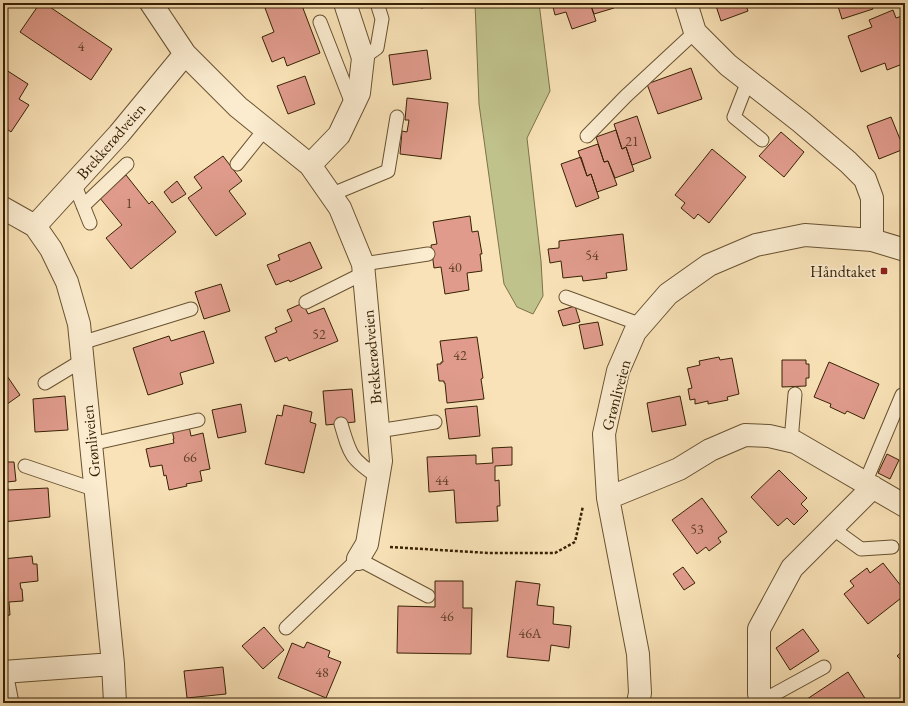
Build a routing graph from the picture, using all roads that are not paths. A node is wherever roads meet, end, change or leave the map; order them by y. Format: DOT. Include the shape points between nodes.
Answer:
graph roads {
  1 [pos="151,3"];
  2 [pos="345,3"];
  3 [pos="377,3"];
  4 [pos="686,3"];
  5 [pos="320,22"];
  6 [pos="695,32"];
  7 [pos="186,54"];
  8 [pos="363,58"];
  9 [pos="748,80"];
  10 [pos="353,106"];
  11 [pos="397,117"];
  12 [pos="265,129"];
  13 [pos="587,136"];
  14 [pos="762,140"];
  15 [pos="127,164"];
  16 [pos="237,164"];
  17 [pos="310,165"];
  18 [pos="74,183"];
  19 [pos="330,195"];
  20 [pos="83,206"];
  21 [pos="3,208"];
  22 [pos="90,223"];
  23 [pos="35,226"];
  24 [pos="872,240"];
  25 [pos="905,250"];
  26 [pos="428,254"];
  27 [pos="363,268"];
  28 [pos="566,297"];
  29 [pos="306,302"];
  30 [pos="191,309"];
  31 [pos="642,325"];
  32 [pos="82,351"];
  33 [pos="45,383"];
  34 [pos="795,394"];
  35 [pos="902,395"];
  36 [pos="198,420"];
  37 [pos="435,422"];
  38 [pos="341,424"];
  39 [pos="378,431"];
  40 [pos="791,441"];
  41 [pos="91,444"];
  42 [pos="25,466"];
  43 [pos="378,477"];
  44 [pos="869,485"];
  45 [pos="96,490"];
  46 [pos="608,498"];
  47 [pos="905,506"];
  48 [pos="832,528"];
  49 [pos="892,547"];
  50 [pos="362,552"];
  51 [pos="428,596"];
  52 [pos="286,628"];
  53 [pos="113,664"];
  54 [pos="824,667"];
  55 [pos="5,672"];
  56 [pos="762,702"];
  57 [pos="12,703"];
  58 [pos="115,703"];
  59 [pos="638,703"];
  1 -- 7 [label="street, Brekkerødveien"];
  2 -- 8 [label="street"];
  3 -- 8 [label="lane" via="382,19 377,48"];
  4 -- 6 [label="street"];
  5 -- 10 [label="lane"];
  6 -- 9 [label="street" via="728,65"];
  6 -- 13 [label="lane"];
  7 -- 12 [label="street, Brekkerødveien" via="238,107"];
  7 -- 18 [label="street, Brekkerødveien"];
  8 -- 10 [label="street" via="358,93"];
  9 -- 14 [label="lane" via="734,117"];
  9 -- 24 [label="street" via="865,179 872,198"];
  10 -- 17 [label="street" via="339,136"];
  11 -- 19 [label="lane" via="388,171"];
  12 -- 16 [label="lane"];
  12 -- 17 [label="street, Brekkerødveien"];
  15 -- 20 [label="lane"];
  17 -- 19 [label="street, Brekkerødveien"];
  18 -- 20 [label="lane"];
  18 -- 23 [label="street, Brekkerødveien"];
  19 -- 27 [label="street, Brekkerødveien" via="340,208"];
  20 -- 22 [label="lane"];
  21 -- 23 [label="street, Grønliveien"];
  23 -- 32 [label="street, Grønliveien" via="51,249 67,282 79,324"];
  24 -- 25 [label="street, Grønliveien"];
  24 -- 31 [label="street, Grønliveien" via="805,235 756,245 703,269 668,294"];
  26 -- 27 [label="lane"];
  27 -- 29 [label="lane"];
  27 -- 39 [label="street, Brekkerødveien"];
  28 -- 31 [label="lane"];
  30 -- 32 [label="lane"];
  31 -- 46 [label="street, Grønliveien" via="635,332 618,372 604,434"];
  32 -- 33 [label="lane"];
  32 -- 41 [label="street, Grønliveien"];
  34 -- 40 [label="lane"];
  35 -- 44 [label="lane"];
  36 -- 41 [label="lane"];
  37 -- 39 [label="lane"];
  38 -- 43 [label="lane" via="349,450 360,465"];
  39 -- 43 [label="street, Brekkerødveien" via="381,461"];
  40 -- 44 [label="street"];
  40 -- 46 [label="street" via="769,436 745,435 710,450 679,469"];
  41 -- 45 [label="street, Grønliveien"];
  42 -- 45 [label="lane"];
  43 -- 50 [label="street, Brekkerødveien"];
  44 -- 47 [label="street"];
  44 -- 48 [label="street"];
  45 -- 53 [label="street, Grønliveien"];
  46 -- 59 [label="street, Grønliveien" via="638,654"];
  48 -- 49 [label="lane" via="861,549"];
  48 -- 56 [label="street" via="792,568 759,629 759,694"];
  50 -- 51 [label="lane"];
  50 -- 52 [label="lane"];
  53 -- 55 [label="street"];
  53 -- 58 [label="street, Grønliveien"];
  54 -- 56 [label="lane"];
  55 -- 57 [label="lane"];
}
